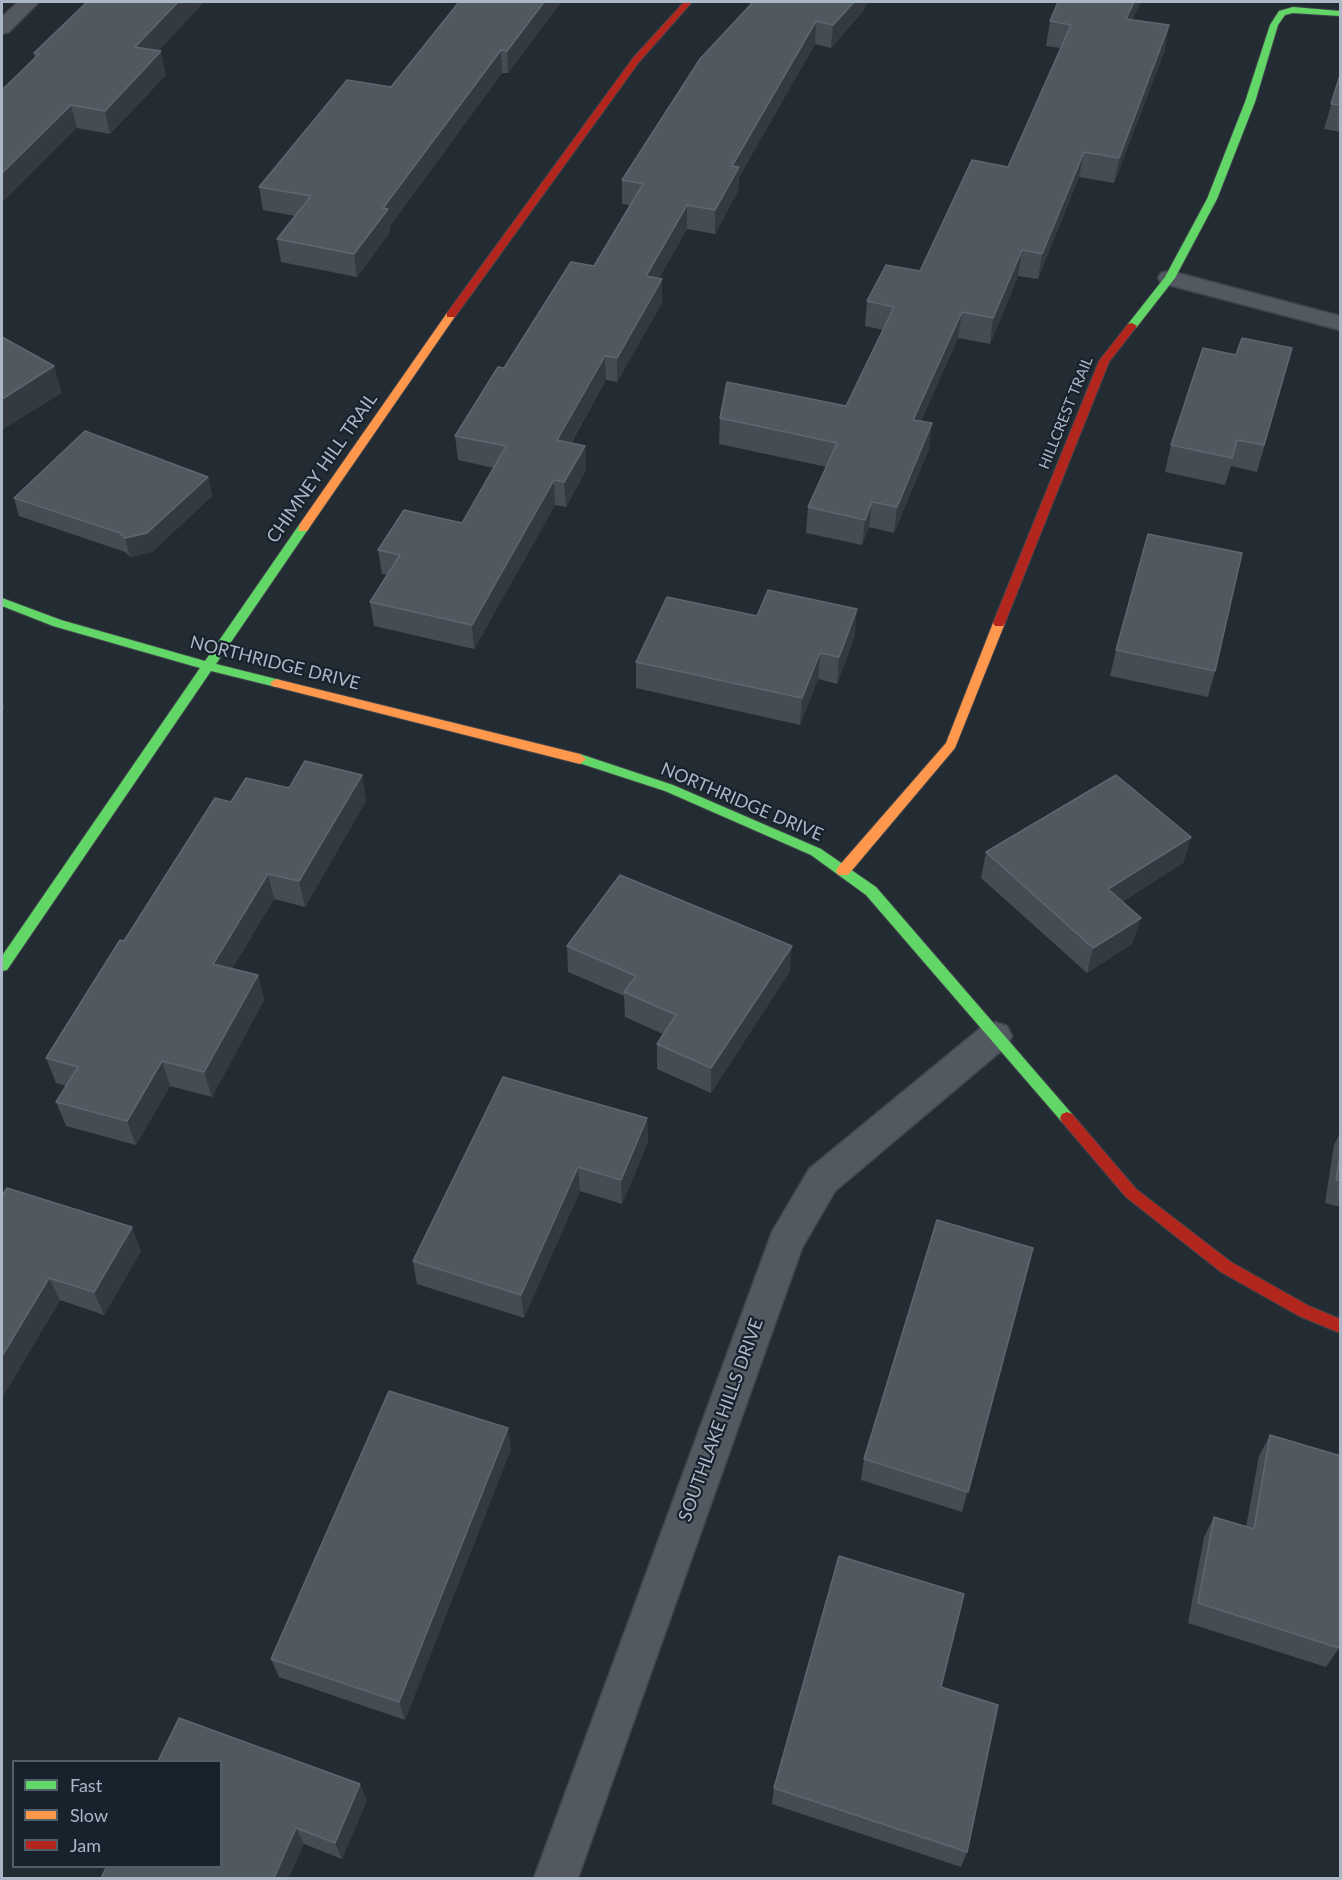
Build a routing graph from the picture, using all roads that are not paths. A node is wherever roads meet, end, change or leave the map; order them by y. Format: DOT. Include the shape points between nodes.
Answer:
graph roads {
  1 [pos="29,2"];
  2 [pos="688,2"];
  3 [pos="1341,14"];
  4 [pos="2,28"];
  5 [pos="1170,278"];
  6 [pos="1341,323"];
  7 [pos="2,602"];
  8 [pos="207,666"];
  9 [pos="843,871"];
  10 [pos="2,966"];
  11 [pos="995,1036"];
  12 [pos="1341,1326"];
  13 [pos="556,1878"];
  1 -- 4 [label="street"];
  2 -- 8 [label="street, CHIMNEY HILL TRAIL" via="636,60 416,363"];
  3 -- 5 [label="street, HILLCREST TRAIL" via="1293,10 1282,13 1274,25 1250,102 1212,200"];
  5 -- 6 [label="street"];
  5 -- 9 [label="street, HILLCREST TRAIL" via="1104,361 951,745"];
  7 -- 8 [label="street, NORTHRIDGE DRIVE" via="57,623"];
  8 -- 9 [label="street, NORTHRIDGE DRIVE" via="575,757 669,788 816,852"];
  8 -- 10 [label="street, CHIMNEY HILL TRAIL"];
  9 -- 11 [label="street, NORTHRIDGE DRIVE" via="871,891"];
  11 -- 12 [label="street, NORTHRIDGE DRIVE" via="1131,1193 1226,1267 1304,1311"];
  11 -- 13 [label="street, SOUTHLAKE HILLS DRIVE" via="822,1180 785,1243"];
}
